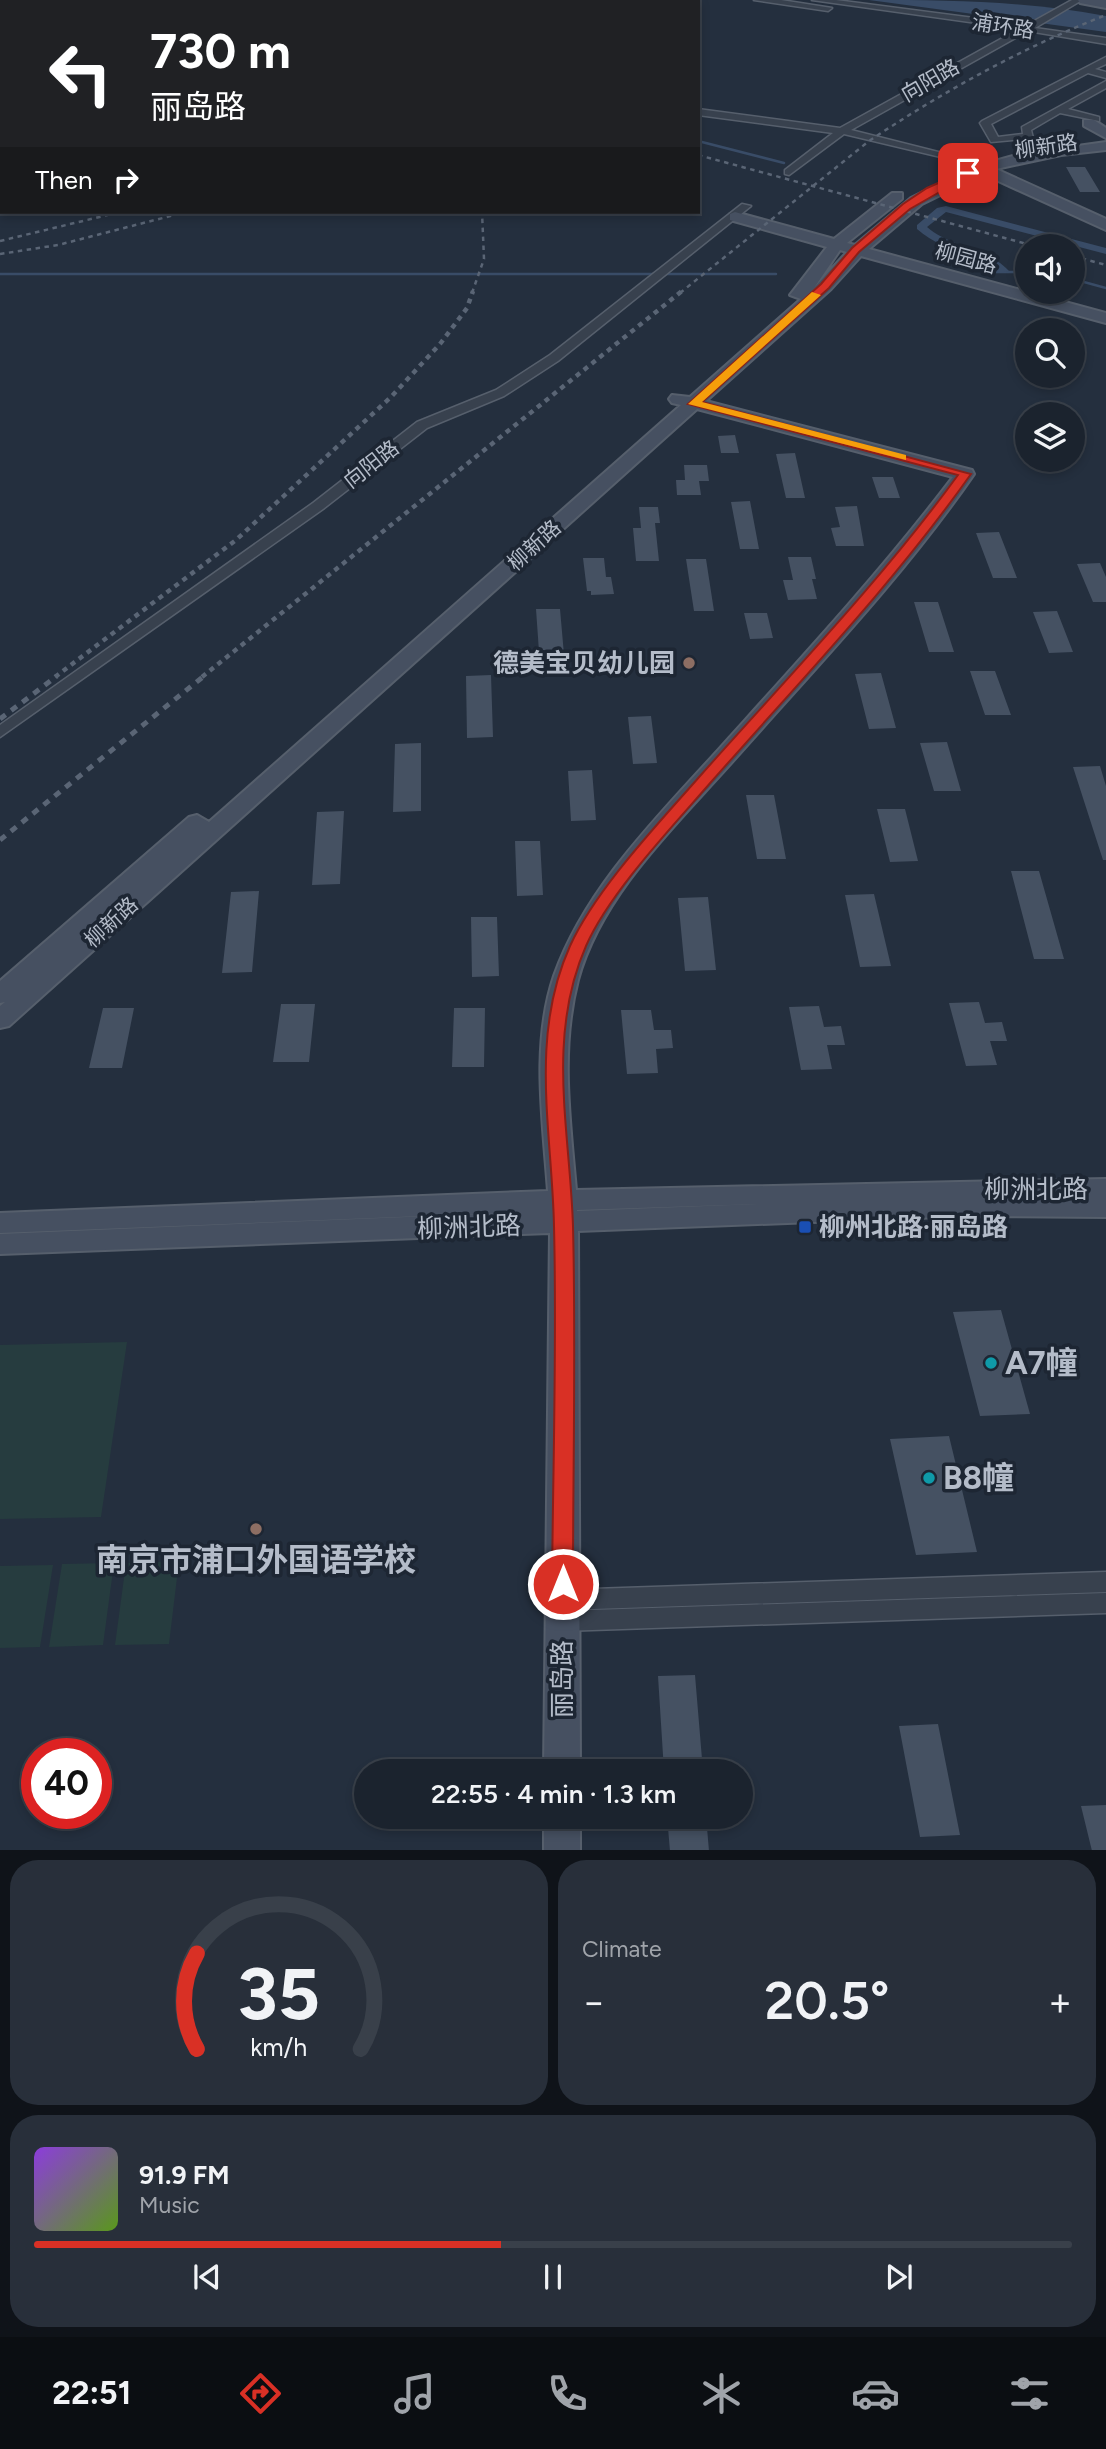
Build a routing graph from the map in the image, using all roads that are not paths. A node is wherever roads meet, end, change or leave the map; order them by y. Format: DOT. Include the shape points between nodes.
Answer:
graph roads {
  1 [pos="758,0"];
  2 [pos="816,0"];
  3 [pos="1078,0"];
  4 [pos="1084,0"];
  5 [pos="1106,4"];
  6 [pos="1023,29"];
  7 [pos="1106,41"];
  8 [pos="1106,53"];
  9 [pos="1106,60"];
  10 [pos="1087,70"];
  11 [pos="1106,75"];
  12 [pos="1106,84"];
  13 [pos="1059,110"];
  14 [pos="700,112"];
  15 [pos="1106,113"];
  16 [pos="1092,121"];
  17 [pos="1076,130"];
  18 [pos="842,131"];
  19 [pos="1106,137"];
  20 [pos="1106,146"];
  21 [pos="966,162"];
  22 [pos="982,167"];
  23 [pos="789,172"];
  24 [pos="740,211"];
  25 [pos="1106,225"];
  26 [pos="849,245"];
  27 [pos="1015,288"];
  28 [pos="1073,304"];
  29 [pos="1106,313"];
  30 [pos="1106,318"];
  31 [pos="686,401"];
  32 [pos="0,732"];
  33 [pos="0,995"];
  34 [pos="0,1020"];
  35 [pos="1106,1189"];
  36 [pos="1106,1207"];
  37 [pos="562,1212"];
  38 [pos="0,1223"];
  39 [pos="0,1244"];
  40 [pos="1106,1582"];
  41 [pos="1106,1603"];
  42 [pos="563,1610"];
  43 [pos="562,1759"];
  44 [pos="562,1829"];
  45 [pos="562,1850"];
  1 -- 6 [label="street"];
  2 -- 6 [label="street, 浦环路"];
  3 -- 6 [label="street, 向阳路"];
  4 -- 5 [label="main road"];
  6 -- 7 [label="street, 浦环路"];
  6 -- 8 [label="street"];
  6 -- 18 [label="street, 向阳路"];
  9 -- 10 [label="street"];
  10 -- 11 [label="street"];
  10 -- 13 [label="street" via="985,123 995,140 1029,136 1026,129"];
  12 -- 13 [label="street"];
  13 -- 16 [label="street"];
  14 -- 18 [label="street"];
  15 -- 16 [label="street"];
  16 -- 17 [label="street"];
  16 -- 19 [label="main road"];
  18 -- 21 [label="street"];
  18 -- 23 [label="street, 向阳路"];
  19 -- 21 [label="main road, 柳新路" via="1015,149"];
  20 -- 22 [label="main road, 柳新路" via="1034,154"];
  21 -- 22 [label="main road"];
  21 -- 26 [label="main road, 柳新路" via="902,192"];
  22 -- 25 [label="main road"];
  22 -- 26 [label="main road, 柳新路" via="930,190"];
  24 -- 26 [label="main road"];
  24 -- 32 [label="street, 向阳路" via="523,380 422,425 318,506"];
  26 -- 27 [label="main road, 柳园路"];
  26 -- 30 [label="main road, 柳园路"];
  26 -- 31 [label="main road, 柳新路" via="825,286"];
  28 -- 29 [label="main road, 柳园路"];
  31 -- 33 [label="main road, 柳新路"];
  31 -- 34 [label="main road, 柳新路"];
  31 -- 37 [label="main road, 丽岛路" via="965,474 921,534 673,816 599,909 579,944 565,981 552,1071"];
  35 -- 37 [label="main road, 柳洲北路" via="961,1189"];
  36 -- 37 [label="main road, 柳洲北路"];
  37 -- 38 [label="main road, 柳洲北路"];
  37 -- 39 [label="main road, 柳洲北路"];
  37 -- 42 [label="main road, 丽岛路"];
  40 -- 42 [label="street"];
  41 -- 42 [label="street"];
  42 -- 43 [label="main road, 丽岛路"];
  44 -- 45 [label="main road"];
}
